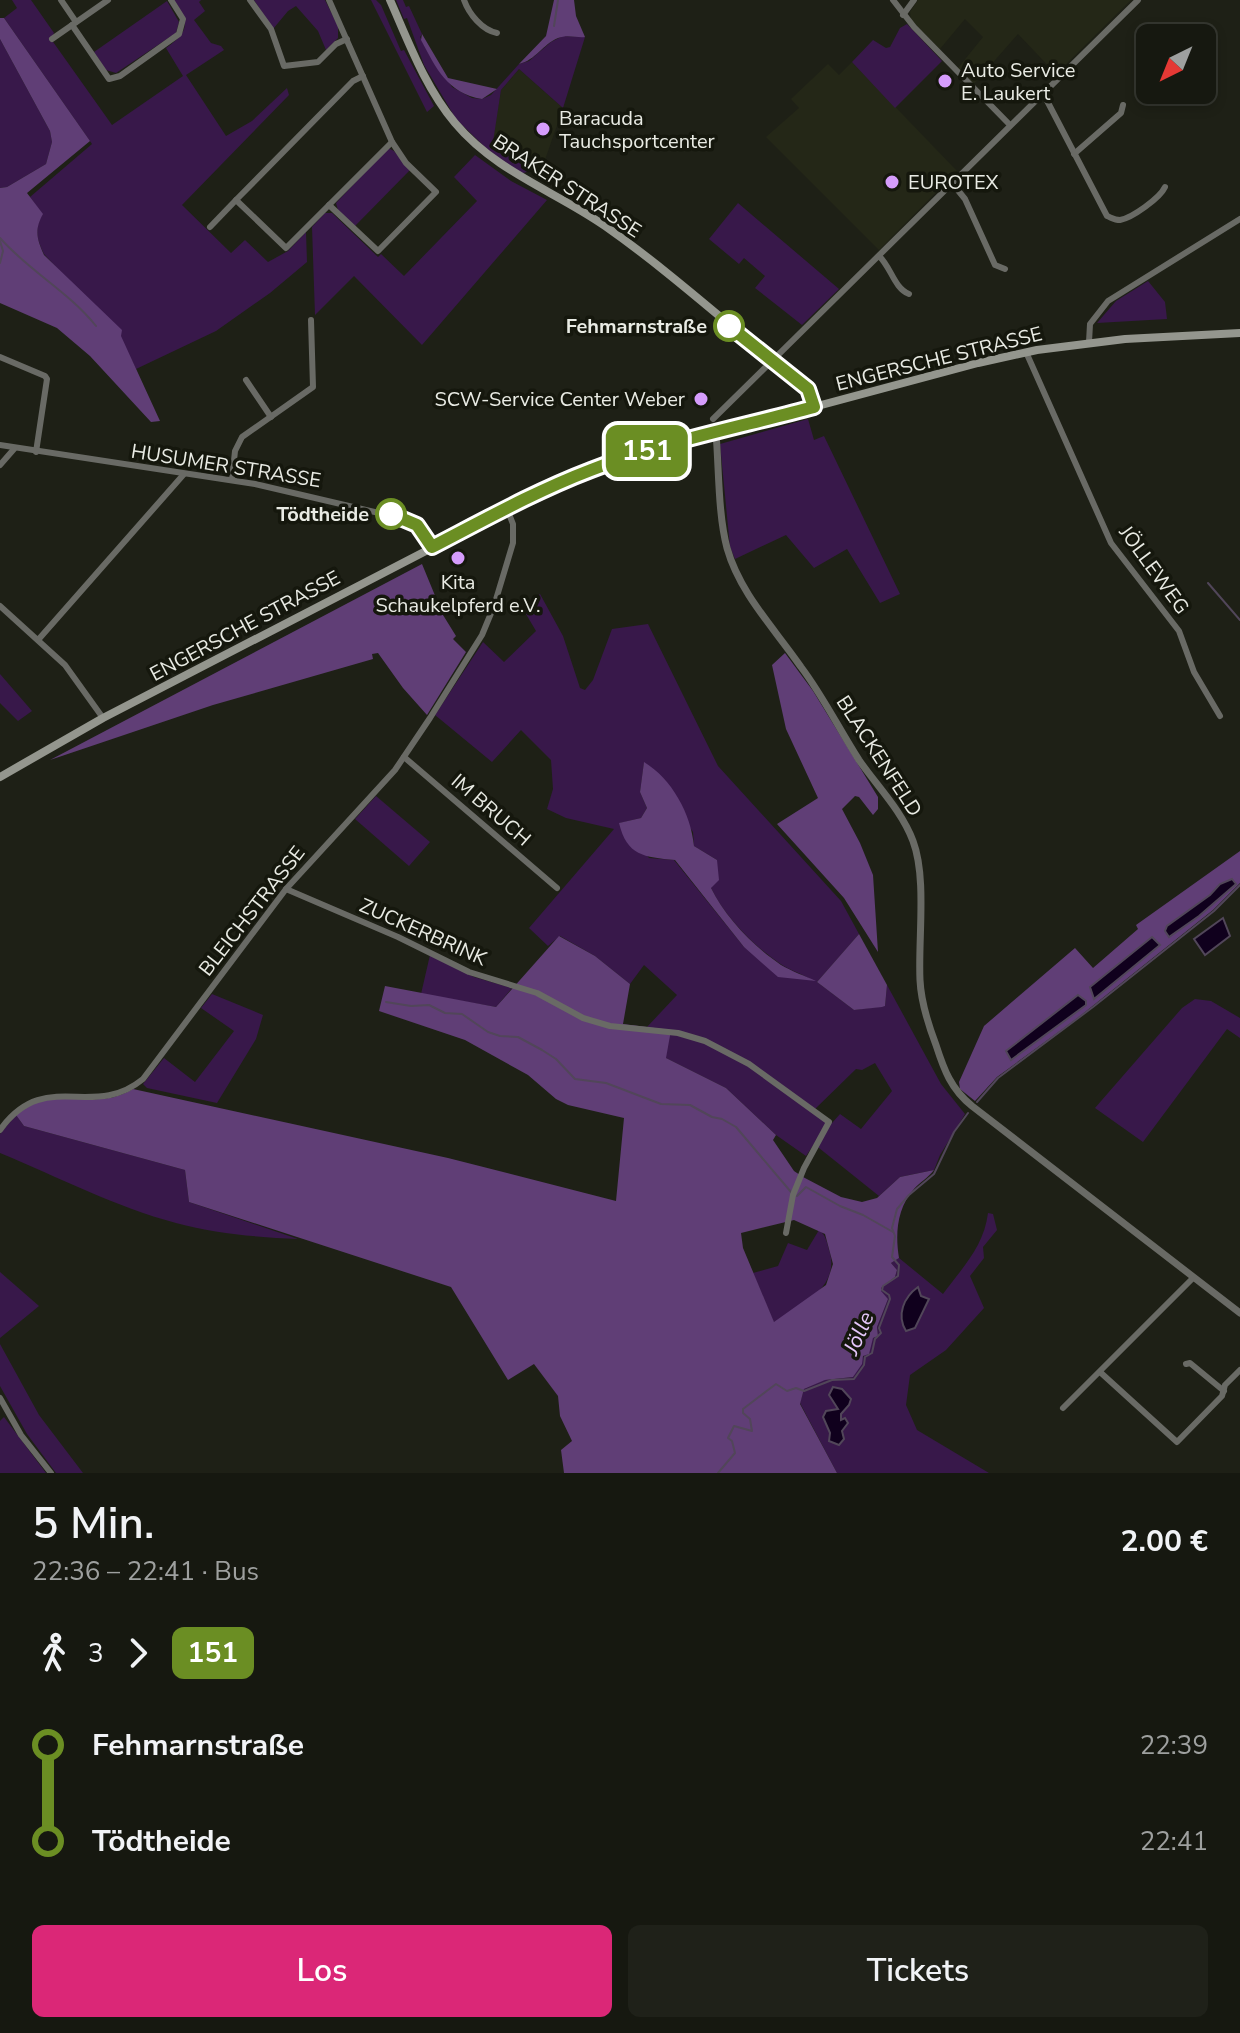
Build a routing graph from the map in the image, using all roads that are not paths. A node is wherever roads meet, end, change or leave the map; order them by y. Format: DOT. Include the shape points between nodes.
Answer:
graph roads {
  1 [pos="61,0"];
  2 [pos="108,0"];
  3 [pos="171,0"];
  4 [pos="250,0"];
  5 [pos="329,0"];
  6 [pos="390,0"];
  7 [pos="464,0"];
  8 [pos="893,0"];
  9 [pos="914,0"];
  10 [pos="1138,0"];
  11 [pos="903,15"];
  12 [pos="74,24"];
  13 [pos="497,33"];
  14 [pos="52,39"];
  15 [pos="347,39"];
  16 [pos="363,76"];
  17 [pos="1043,93"];
  18 [pos="1123,105"];
  19 [pos="1010,125"];
  20 [pos="392,142"];
  21 [pos="1074,154"];
  22 [pos="952,183"];
  23 [pos="1165,187"];
  24 [pos="236,200"];
  25 [pos="329,205"];
  26 [pos="1240,219"];
  27 [pos="210,227"];
  28 [pos="879,256"];
  29 [pos="1005,269"];
  30 [pos="909,294"];
  31 [pos="311,320"];
  32 [pos="1240,333"];
  33 [pos="1089,342"];
  34 [pos="1026,352"];
  35 [pos="0,357"];
  36 [pos="773,361"];
  37 [pos="246,380"];
  38 [pos="814,407"];
  39 [pos="271,417"];
  40 [pos="713,419"];
  41 [pos="716,433"];
  42 [pos="0,445"];
  43 [pos="14,449"];
  44 [pos="36,452"];
  45 [pos="0,465"];
  46 [pos="184,474"];
  47 [pos="232,480"];
  48 [pos="507,509"];
  49 [pos="432,547"];
  50 [pos="0,606"];
  51 [pos="38,640"];
  52 [pos="1220,716"];
  53 [pos="103,718"];
  54 [pos="404,757"];
  55 [pos="4,774"];
  56 [pos="557,888"];
  57 [pos="286,889"];
  58 [pos="0,1130"];
  59 [pos="786,1233"];
  60 [pos="1193,1278"];
  61 [pos="1240,1313"];
  62 [pos="1186,1364"];
  63 [pos="1240,1370"];
  64 [pos="1100,1372"];
  65 [pos="1224,1391"];
  66 [pos="0,1398"];
  67 [pos="1063,1408"];
  68 [pos="2,1409"];
  69 [pos="51,1473"];
  1 -- 12 [label="street"];
  2 -- 12 [label="street"];
  3 -- 12 [label="street" via="183,19 179,34 109,79"];
  4 -- 15 [label="street" via="271,29 284,66 318,62"];
  5 -- 15 [label="street"];
  6 -- 36 [label="main road, BRAKER STRASSE" via="427,83 472,141 510,172 603,225"];
  7 -- 13 [label="street" via="470,13"];
  8 -- 11 [label="street"];
  9 -- 11 [label="street"];
  10 -- 17 [label="street"];
  11 -- 19 [label="street"];
  12 -- 14 [label="street"];
  15 -- 16 [label="street"];
  16 -- 20 [label="street"];
  16 -- 24 [label="street"];
  17 -- 19 [label="street"];
  17 -- 21 [label="street"];
  18 -- 21 [label="street" via="1121,113"];
  19 -- 22 [label="street"];
  20 -- 25 [label="street"];
  20 -- 25 [label="street" via="436,192 382,248 374,249"];
  21 -- 23 [label="street" via="1110,218 1125,219"];
  22 -- 28 [label="street"];
  22 -- 29 [label="street" via="965,199 995,265"];
  24 -- 25 [label="street" via="286,248"];
  24 -- 27 [label="street"];
  26 -- 33 [label="street" via="1108,301 1090,324"];
  28 -- 30 [label="street" via="900,290"];
  28 -- 36 [label="street"];
  31 -- 39 [label="street" via="313,387"];
  32 -- 33 [label="main road, ENGERSCHE STRASSE"];
  33 -- 34 [label="main road, ENGERSCHE STRASSE"];
  34 -- 38 [label="main road, ENGERSCHE STRASSE"];
  34 -- 52 [label="street, JÖLLEWEG" via="1111,543 1179,631 1194,672"];
  35 -- 44 [label="street" via="47,379"];
  36 -- 38 [label="main road, BRAKER STRASSE" via="808,389"];
  36 -- 40 [label="street"];
  37 -- 39 [label="street"];
  38 -- 41 [label="main road, ENGERSCHE STRASSE"];
  39 -- 47 [label="street" via="237,444"];
  41 -- 48 [label="main road, ENGERSCHE STRASSE" via="592,469"];
  41 -- 60 [label="street, BLACKENFELD" via="724,528 734,566 750,598 817,690 915,844 923,1007 950,1082 972,1106"];
  42 -- 43 [label="street, HUSUMER STRASSE"];
  43 -- 44 [label="street, HUSUMER STRASSE"];
  43 -- 45 [label="street"];
  44 -- 46 [label="street, HUSUMER STRASSE"];
  46 -- 47 [label="street, HUSUMER STRASSE"];
  46 -- 51 [label="street"];
  47 -- 49 [label="street, HUSUMER STRASSE" via="401,517 421,529"];
  48 -- 49 [label="main road, ENGERSCHE STRASSE"];
  48 -- 54 [label="street, BLEICHSTRASSE" via="513,543 482,635"];
  49 -- 53 [label="main road, ENGERSCHE STRASSE"];
  50 -- 51 [label="street"];
  51 -- 53 [label="street" via="65,665"];
  53 -- 55 [label="main road, ENGERSCHE STRASSE"];
  54 -- 56 [label="street, IM BRUCH"];
  54 -- 57 [label="street, BLEICHSTRASSE"];
  57 -- 58 [label="street, BLEICHSTRASSE" via="143,1079 106,1096 30,1101"];
  57 -- 59 [label="street, ZUCKERBRINK" via="469,972 537,993 583,1018 689,1035 749,1064 829,1122 793,1195"];
  60 -- 61 [label="street, BLACKENFELD"];
  60 -- 64 [label="street"];
  62 -- 65 [label="street"];
  63 -- 65 [label="street"];
  64 -- 65 [label="street" via="1177,1442"];
  64 -- 67 [label="street"];
  66 -- 68 [label="street"];
  68 -- 69 [label="street"];
}
